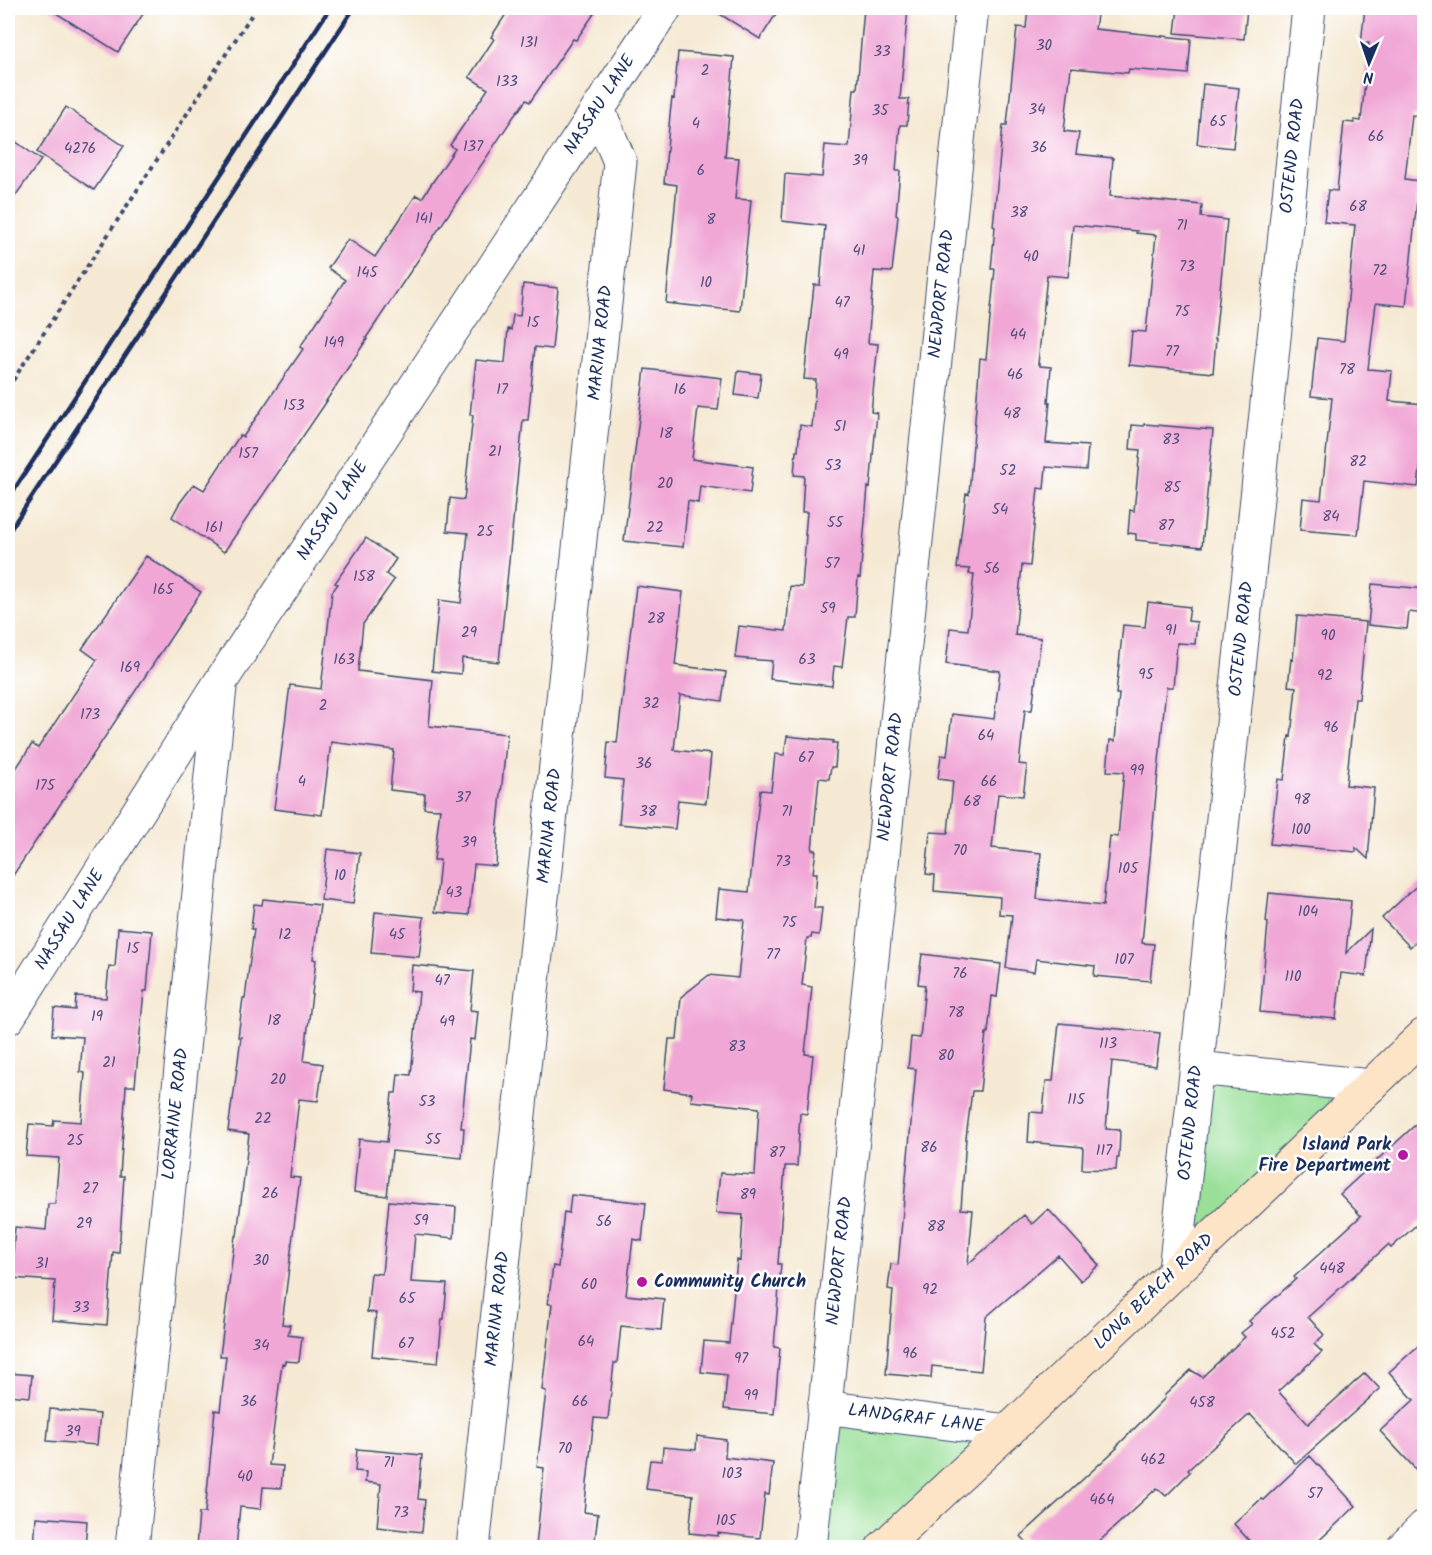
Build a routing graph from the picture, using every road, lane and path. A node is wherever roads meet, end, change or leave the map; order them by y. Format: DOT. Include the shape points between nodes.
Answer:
graph roads {
  1 [pos="256,8"];
  2 [pos="664,8"];
  3 [pos="972,8"];
  4 [pos="1309,8"];
  5 [pos="598,109"];
  6 [pos="8,388"];
  7 [pos="221,681"];
  8 [pos="8,1018"];
  9 [pos="1425,1035"];
  10 [pos="1197,1068"];
  11 [pos="1371,1086"];
  12 [pos="1175,1271"];
  13 [pos="825,1407"];
  14 [pos="1008,1431"];
  15 [pos="1425,1527"];
  16 [pos="132,1548"];
  17 [pos="473,1548"];
  18 [pos="810,1548"];
  19 [pos="882,1548"];
  20 [pos="1403,1548"];
  1 -- 6 [label="path"];
  2 -- 5 [label="street, NASSAU LANE"];
  3 -- 13 [label="street, NEWPORT ROAD"];
  4 -- 10 [label="street, OSTEND ROAD"];
  5 -- 7 [label="street, NASSAU LANE"];
  5 -- 17 [label="street, MARINA ROAD" via="620,162"];
  7 -- 8 [label="street, NASSAU LANE"];
  7 -- 16 [label="street, LORRAINE ROAD"];
  9 -- 11 [label="main road, LONG BEACH ROAD"];
  10 -- 11 [label="street"];
  10 -- 12 [label="street, OSTEND ROAD"];
  11 -- 12 [label="main road, LONG BEACH ROAD"];
  12 -- 14 [label="main road, LONG BEACH ROAD"];
  13 -- 14 [label="street, LANDGRAF LANE"];
  13 -- 18 [label="street, NEWPORT ROAD"];
  14 -- 19 [label="main road, LONG BEACH ROAD"];
  15 -- 20 [label="street"];
}
